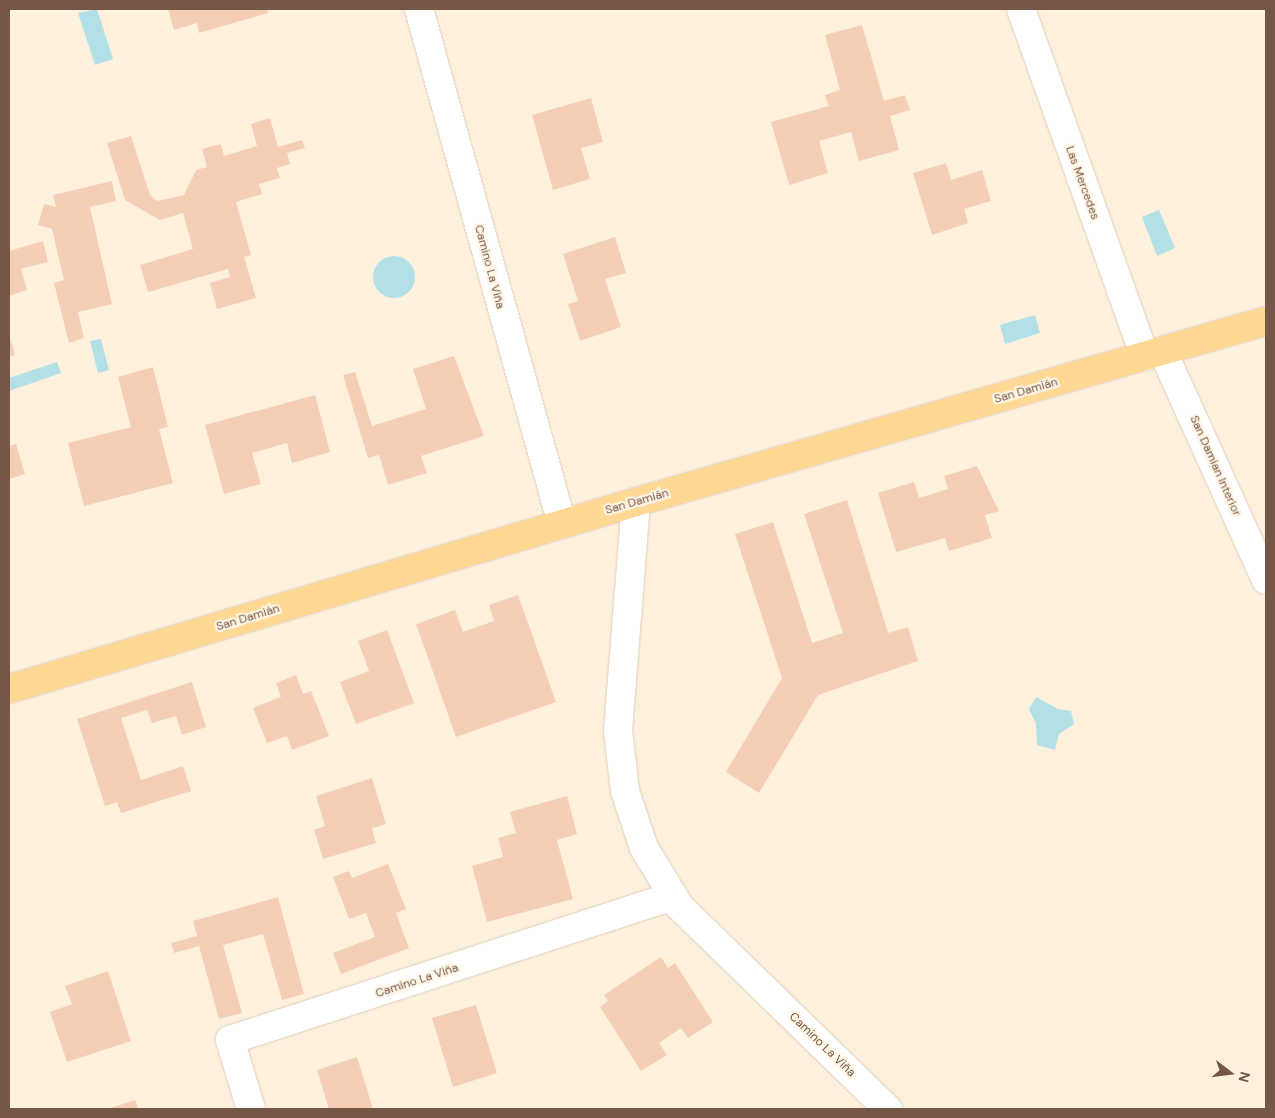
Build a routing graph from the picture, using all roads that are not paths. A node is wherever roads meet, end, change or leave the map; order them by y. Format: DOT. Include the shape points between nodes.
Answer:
graph roads {
  1 [pos="419,9"];
  2 [pos="1022,9"];
  3 [pos="1266,321"];
  4 [pos="1154,355"];
  5 [pos="636,502"];
  6 [pos="562,524"];
  7 [pos="1266,580"];
  8 [pos="9,689"];
  9 [pos="672,896"];
  10 [pos="251,1109"];
  11 [pos="888,1109"];
  1 -- 6 [label="street, Camino La Viña"];
  2 -- 4 [label="street, Las Mercedes"];
  3 -- 4 [label="main road, San Damián"];
  4 -- 5 [label="main road, San Damián"];
  4 -- 7 [label="street, San Damian Interior"];
  5 -- 6 [label="main road, San Damián"];
  5 -- 9 [label="street, Camino La Viña" via="620,700 620,761 634,820"];
  6 -- 8 [label="main road, San Damián"];
  9 -- 10 [label="street, Camino La Viña" via="230,1040"];
  9 -- 11 [label="street, Camino La Viña"];
}
